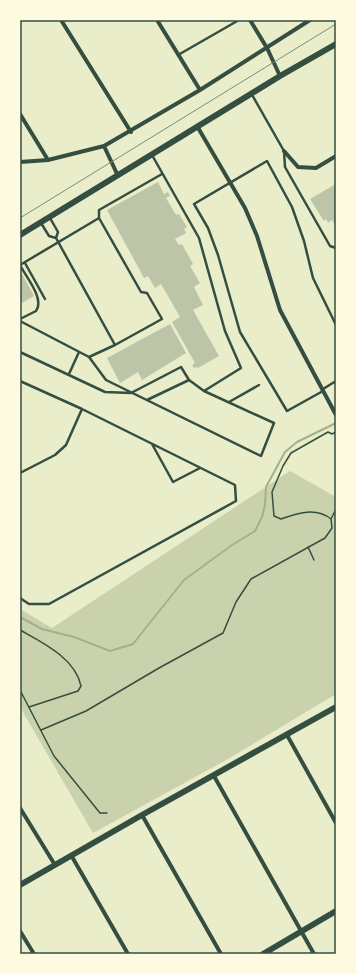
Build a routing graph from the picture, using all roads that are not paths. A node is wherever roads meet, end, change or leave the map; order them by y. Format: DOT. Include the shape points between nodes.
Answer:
graph roads {
  1 [pos="61,20"];
  2 [pos="157,20"];
  3 [pos="238,20"];
  4 [pos="250,20"];
  5 [pos="310,20"];
  6 [pos="336,44"];
  7 [pos="267,48"];
  8 [pos="178,55"];
  9 [pos="280,76"];
  10 [pos="200,90"];
  11 [pos="251,94"];
  12 [pos="20,114"];
  13 [pos="197,126"];
  14 [pos="131,132"];
  15 [pos="104,146"];
  16 [pos="284,151"];
  17 [pos="152,155"];
  18 [pos="336,156"];
  19 [pos="48,160"];
  20 [pos="20,162"];
  21 [pos="162,174"];
  22 [pos="118,176"];
  23 [pos="230,182"];
  24 [pos="49,217"];
  25 [pos="99,218"];
  26 [pos="41,222"];
  27 [pos="20,235"];
  28 [pos="56,238"];
  29 [pos="58,243"];
  30 [pos="336,248"];
  31 [pos="25,263"];
  32 [pos="20,265"];
  33 [pos="45,299"];
  34 [pos="20,320"];
  35 [pos="336,325"];
  36 [pos="115,345"];
  37 [pos="20,352"];
  38 [pos="79,352"];
  39 [pos="89,357"];
  40 [pos="69,374"];
  41 [pos="189,380"];
  42 [pos="20,381"];
  43 [pos="336,381"];
  44 [pos="259,385"];
  45 [pos="323,390"];
  46 [pos="204,391"];
  47 [pos="131,393"];
  48 [pos="146,400"];
  49 [pos="228,402"];
  50 [pos="82,409"];
  51 [pos="336,415"];
  52 [pos="152,444"];
  53 [pos="200,468"];
  54 [pos="20,473"];
  55 [pos="20,598"];
  56 [pos="336,707"];
  57 [pos="287,735"];
  58 [pos="214,776"];
  59 [pos="20,808"];
  60 [pos="142,815"];
  61 [pos="336,823"];
  62 [pos="71,855"];
  63 [pos="55,865"];
  64 [pos="20,886"];
  65 [pos="336,911"];
  66 [pos="20,930"];
  67 [pos="300,931"];
  68 [pos="34,954"];
  69 [pos="128,954"];
  70 [pos="221,954"];
  71 [pos="263,954"];
  72 [pos="314,954"];
  1 -- 14 [label="street"];
  2 -- 8 [label="street"];
  3 -- 8 [label="lane"];
  4 -- 7 [label="street"];
  5 -- 7 [label="street"];
  6 -- 9 [label="main road"];
  7 -- 9 [label="street"];
  7 -- 10 [label="street"];
  8 -- 10 [label="street"];
  9 -- 11 [label="main road"];
  10 -- 14 [label="street"];
  11 -- 13 [label="main road"];
  11 -- 16 [label="lane"];
  12 -- 19 [label="street"];
  13 -- 17 [label="main road"];
  13 -- 23 [label="street"];
  14 -- 15 [label="street"];
  15 -- 19 [label="street"];
  15 -- 22 [label="street"];
  16 -- 18 [label="street" via="298,167 316,168"];
  16 -- 30 [label="lane" via="285,168 330,246"];
  17 -- 21 [label="lane"];
  17 -- 22 [label="main road"];
  19 -- 20 [label="street"];
  21 -- 25 [label="lane" via="99,210"];
  21 -- 46 [label="lane" via="199,238 225,331 241,368"];
  22 -- 24 [label="main road"];
  23 -- 35 [label="lane" via="267,161 292,208 304,241 313,278"];
  23 -- 45 [label="street" via="257,236 280,310"];
  23 -- 45 [label="lane" via="194,204 208,228 218,255 240,332 287,411"];
  24 -- 26 [label="main road"];
  24 -- 28 [label="lane" via="58,232"];
  25 -- 29 [label="lane"];
  25 -- 36 [label="lane" via="141,292 147,293 162,319"];
  26 -- 27 [label="main road"];
  26 -- 28 [label="lane" via="50,236"];
  28 -- 29 [label="lane"];
  29 -- 31 [label="lane"];
  29 -- 36 [label="lane"];
  31 -- 32 [label="lane"];
  31 -- 33 [label="lane"];
  32 -- 34 [label="lane" via="36,294 38,304 36,311"];
  34 -- 38 [label="lane"];
  36 -- 39 [label="lane"];
  37 -- 40 [label="lane"];
  38 -- 39 [label="lane"];
  38 -- 40 [label="lane"];
  39 -- 47 [label="lane" via="106,380"];
  40 -- 47 [label="lane" via="105,392"];
  41 -- 46 [label="lane"];
  41 -- 47 [label="lane" via="181,367"];
  41 -- 48 [label="lane"];
  42 -- 50 [label="lane"];
  43 -- 45 [label="lane"];
  44 -- 49 [label="lane"];
  45 -- 51 [label="street"];
  46 -- 49 [label="lane"];
  47 -- 48 [label="lane"];
  48 -- 49 [label="lane" via="261,456 274,423"];
  50 -- 52 [label="lane"];
  50 -- 54 [label="lane" via="66,445"];
  52 -- 53 [label="lane"];
  52 -- 53 [label="lane" via="173,482"];
  53 -- 55 [label="lane" via="235,485 236,501 49,604 28,604"];
  56 -- 57 [label="main road"];
  57 -- 58 [label="main road"];
  57 -- 61 [label="street"];
  58 -- 60 [label="main road"];
  58 -- 67 [label="street"];
  59 -- 63 [label="street"];
  60 -- 62 [label="main road"];
  60 -- 70 [label="street"];
  62 -- 63 [label="main road"];
  62 -- 69 [label="street"];
  63 -- 64 [label="main road"];
  65 -- 67 [label="main road"];
  66 -- 68 [label="street"];
  67 -- 71 [label="main road"];
  67 -- 72 [label="street"];
}
